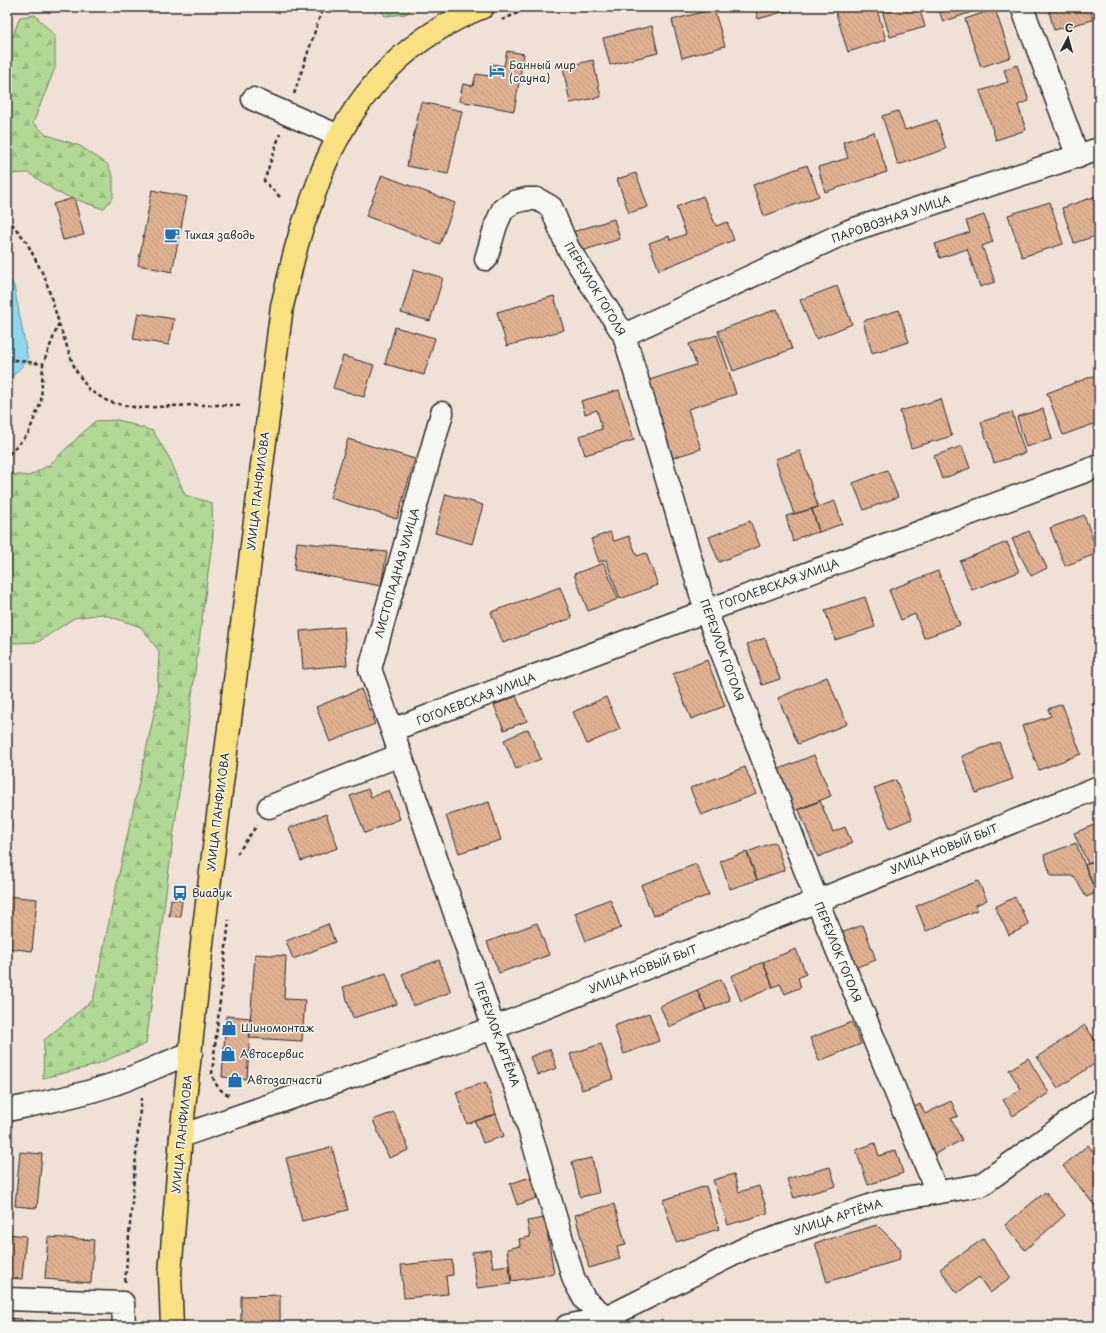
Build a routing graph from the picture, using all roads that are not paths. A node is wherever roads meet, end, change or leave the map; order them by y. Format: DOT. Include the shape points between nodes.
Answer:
graph roads {
  1 [pos="1022,7"];
  2 [pos="490,14"];
  3 [pos="253,99"];
  4 [pos="339,136"];
  5 [pos="1099,149"];
  6 [pos="1078,157"];
  7 [pos="486,259"];
  8 [pos="624,335"];
  9 [pos="442,413"];
  10 [pos="1099,466"];
  11 [pos="706,611"];
  12 [pos="392,730"];
  13 [pos="400,755"];
  14 [pos="1099,787"];
  15 [pos="269,808"];
  16 [pos="817,901"];
  17 [pos="493,1028"];
  18 [pos="190,1053"];
  19 [pos="1099,1100"];
  20 [pos="7,1110"];
  21 [pos="181,1136"];
  22 [pos="937,1192"];
  23 [pos="7,1299"];
  24 [pos="612,1322"];
  25 [pos="124,1326"];
  26 [pos="172,1326"];
  27 [pos="568,1326"];
  1 -- 6 [label="street"];
  2 -- 4 [label="main road" via="460,16 420,41 389,68 355,108"];
  3 -- 4 [label="street"];
  4 -- 18 [label="main road, УЛИЦА ПАНФИЛОВА" via="326,161 299,237 282,306 226,741"];
  5 -- 6 [label="street, ПАРОВОЗНАЯ УЛИЦА"];
  6 -- 8 [label="street, ПАРОВОЗНАЯ УЛИЦА" via="849,231"];
  7 -- 8 [label="street, ПЕРЕУЛОК ГОГОЛЯ" via="503,210 514,202 537,198 551,207 568,248"];
  8 -- 11 [label="street, ПЕРЕУЛОК ГОГОЛЯ"];
  9 -- 12 [label="street, ЛИСТОПАДНАЯ УЛИЦА" via="370,669"];
  10 -- 11 [label="street, ГОГОЛЕВСКАЯ УЛИЦА"];
  11 -- 12 [label="street, ГОГОЛЕВСКАЯ УЛИЦА"];
  11 -- 16 [label="street, ПЕРЕУЛОК ГОГОЛЯ"];
  12 -- 13 [label="street, ПЕРЕУЛОК АРТЁМА"];
  13 -- 15 [label="street"];
  13 -- 17 [label="street, ПЕРЕУЛОК АРТЁМА"];
  14 -- 16 [label="street, УЛИЦА НОВЫЙ БЫТ"];
  16 -- 17 [label="street, УЛИЦА НОВЫЙ БЫТ"];
  16 -- 22 [label="street, ПЕРЕУЛОК ГОГОЛЯ"];
  17 -- 21 [label="street, УЛИЦА НОВЫЙ БЫТ"];
  17 -- 24 [label="street, ПЕРЕУЛОК АРТЁМА" via="520,1098 574,1280 585,1300"];
  18 -- 20 [label="street" via="109,1086 72,1097"];
  18 -- 21 [label="main road, УЛИЦА ПАНФИЛОВА"];
  19 -- 22 [label="street, УЛИЦА АРТЁМА" via="981,1185"];
  21 -- 26 [label="main road, УЛИЦА ПАНФИЛОВА" via="170,1274"];
  22 -- 24 [label="street, УЛИЦА АРТЁМА" via="881,1202 746,1248"];
  23 -- 25 [label="street" via="123,1303"];
  24 -- 27 [label="street, УЛИЦА АРТЁМА"];
}
